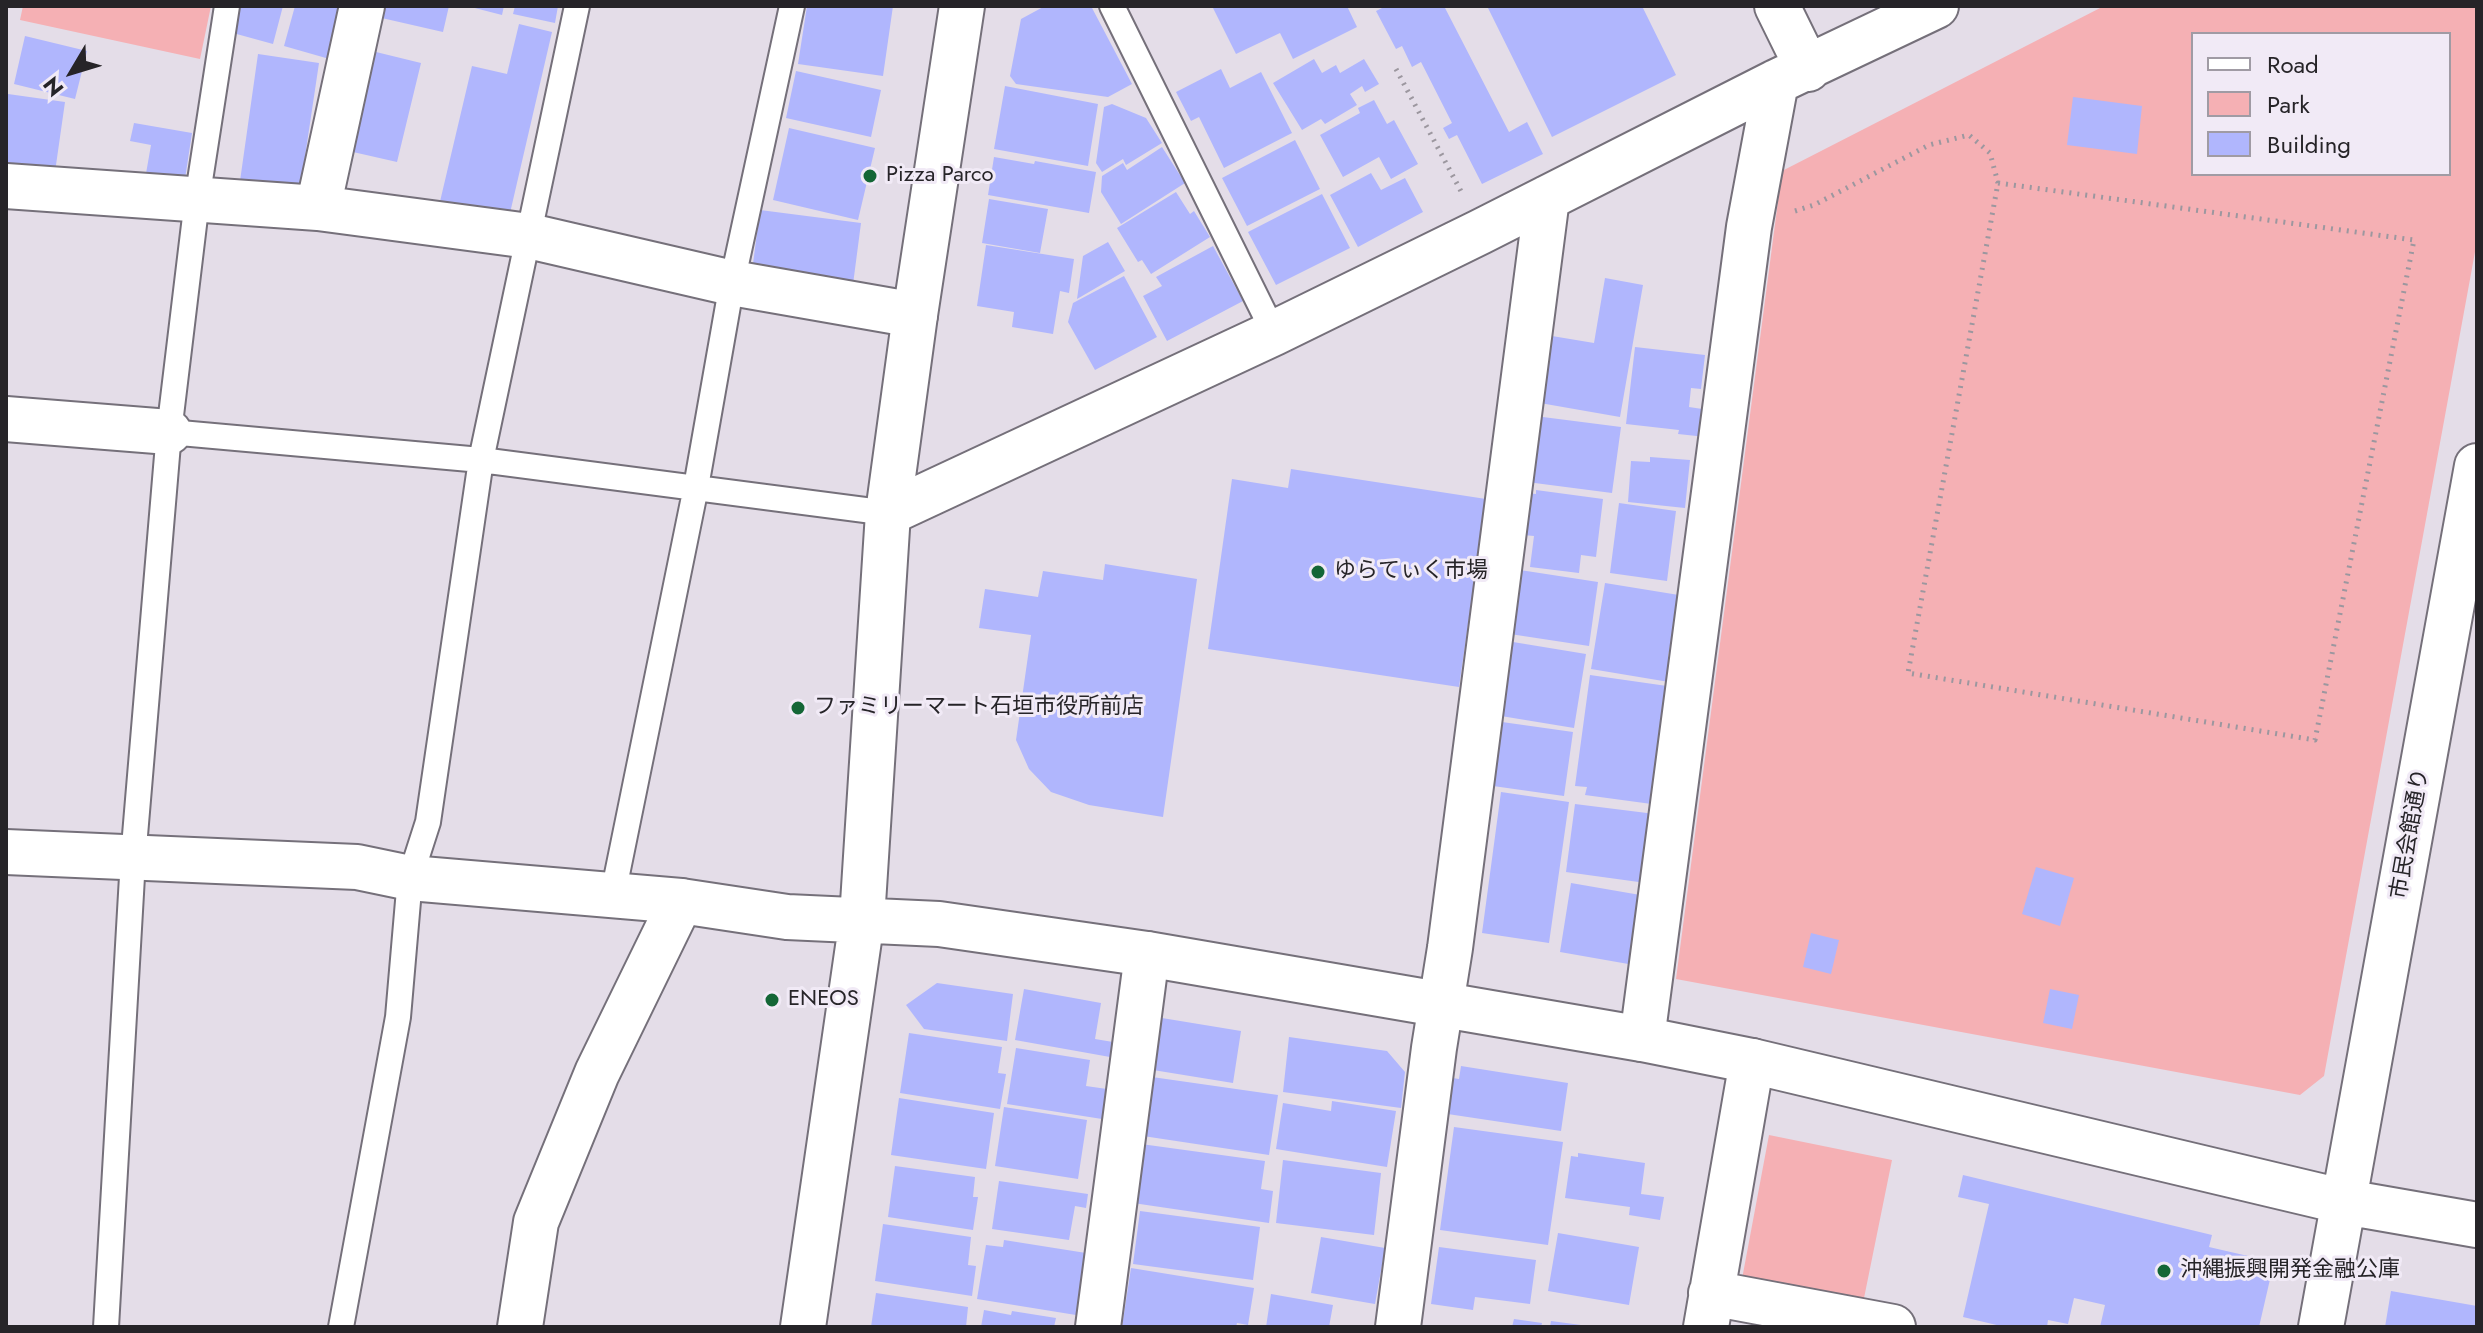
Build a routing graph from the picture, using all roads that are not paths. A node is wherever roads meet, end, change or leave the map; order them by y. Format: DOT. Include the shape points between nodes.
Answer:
graph roads {
  1 [pos="227,6"];
  2 [pos="362,6"];
  3 [pos="577,6"];
  4 [pos="792,6"];
  5 [pos="962,6"];
  6 [pos="1112,6"];
  7 [pos="1777,6"];
  8 [pos="1936,6"];
  9 [pos="1792,75"];
  10 [pos="6,186"];
  11 [pos="1547,198"];
  12 [pos="197,200"];
  13 [pos="318,208"];
  14 [pos="529,236"];
  15 [pos="732,283"];
  16 [pos="915,315"];
  17 [pos="1274,333"];
  18 [pos="6,419"];
  19 [pos="169,432"];
  20 [pos="481,460"];
  21 [pos="2477,466"];
  22 [pos="696,487"];
  23 [pos="888,513"];
  24 [pos="6,852"];
  25 [pos="133,859"];
  26 [pos="410,878"];
  27 [pos="613,894"];
  28 [pos="681,901"];
  29 [pos="862,919"];
  30 [pos="1147,954"];
  31 [pos="1441,1004"];
  32 [pos="1642,1039"];
  33 [pos="1752,1061"];
  34 [pos="2345,1202"];
  35 [pos="2477,1225"];
  36 [pos="1708,1310"];
  37 [pos="106,1327"];
  38 [pos="341,1327"];
  39 [pos="520,1327"];
  40 [pos="803,1327"];
  41 [pos="1098,1327"];
  42 [pos="1398,1327"];
  43 [pos="1893,1327"];
  44 [pos="2321,1327"];
  1 -- 12 [label="lane"];
  2 -- 13 [label="street"];
  3 -- 14 [label="lane"];
  4 -- 15 [label="lane"];
  5 -- 16 [label="street"];
  6 -- 17 [label="lane"];
  7 -- 9 [label="street"];
  8 -- 9 [label="street"];
  9 -- 11 [label="street"];
  9 -- 32 [label="street" via="1749,227"];
  10 -- 12 [label="street"];
  11 -- 17 [label="street"];
  11 -- 31 [label="street"];
  12 -- 13 [label="street"];
  12 -- 19 [label="lane"];
  13 -- 14 [label="street"];
  14 -- 15 [label="street"];
  14 -- 20 [label="lane"];
  15 -- 16 [label="street"];
  15 -- 22 [label="lane"];
  16 -- 23 [label="street"];
  17 -- 23 [label="street"];
  18 -- 19 [label="street"];
  19 -- 20 [label="lane"];
  19 -- 25 [label="lane"];
  20 -- 22 [label="lane"];
  20 -- 26 [label="lane" via="428,822"];
  21 -- 34 [label="street, 市民会館通り"];
  22 -- 23 [label="lane"];
  22 -- 27 [label="lane"];
  23 -- 29 [label="street"];
  24 -- 25 [label="street"];
  25 -- 26 [label="street" via="357,867"];
  25 -- 37 [label="lane"];
  26 -- 27 [label="street"];
  26 -- 38 [label="lane" via="398,1017"];
  27 -- 28 [label="street"];
  28 -- 29 [label="street" via="787,917"];
  28 -- 39 [label="street" via="597,1073 536,1222"];
  29 -- 30 [label="street" via="939,924"];
  29 -- 40 [label="street"];
  30 -- 31 [label="street"];
  30 -- 41 [label="street"];
  31 -- 32 [label="street"];
  31 -- 42 [label="street"];
  32 -- 33 [label="street"];
  33 -- 34 [label="street"];
  33 -- 36 [label="street"];
  34 -- 35 [label="street"];
  34 -- 44 [label="street, 市民会館通り"];
  36 -- 43 [label="street"];
}
